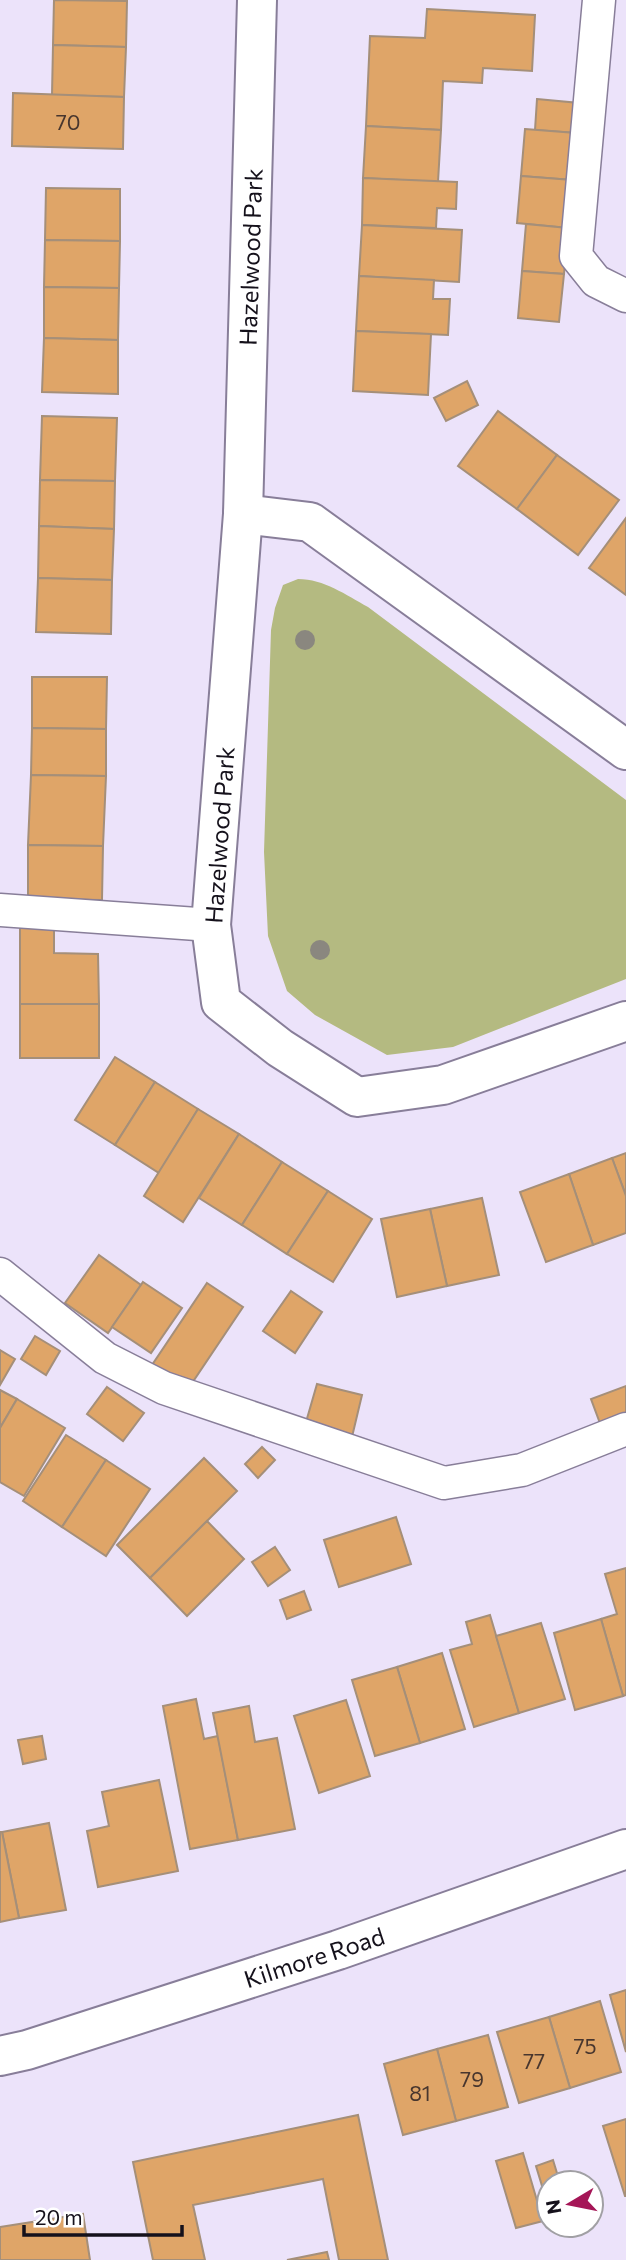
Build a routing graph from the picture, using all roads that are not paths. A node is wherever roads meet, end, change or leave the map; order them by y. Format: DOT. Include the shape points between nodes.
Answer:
graph roads {
  1 [pos="257,0"];
  2 [pos="599,0"];
  3 [pos="626,296"];
  4 [pos="243,514"];
  5 [pos="626,750"];
  6 [pos="0,910"];
  7 [pos="211,925"];
  8 [pos="626,1021"];
  9 [pos="0,1274"];
  10 [pos="626,1429"];
  11 [pos="626,1849"];
  12 [pos="0,2056"];
  1 -- 4 [label="street, Hazelwood Park"];
  2 -- 3 [label="lane" via="576,256 596,281"];
  4 -- 5 [label="street" via="310,522"];
  4 -- 7 [label="street, Hazelwood Park"];
  6 -- 7 [label="lane"];
  7 -- 8 [label="street, Hazelwood Park" via="221,1002 280,1048 357,1097 443,1085"];
  9 -- 10 [label="lane" via="105,1358 164,1388 444,1483 522,1470"];
  11 -- 12 [label="street, Kilmore Road" via="338,1950"];
}
